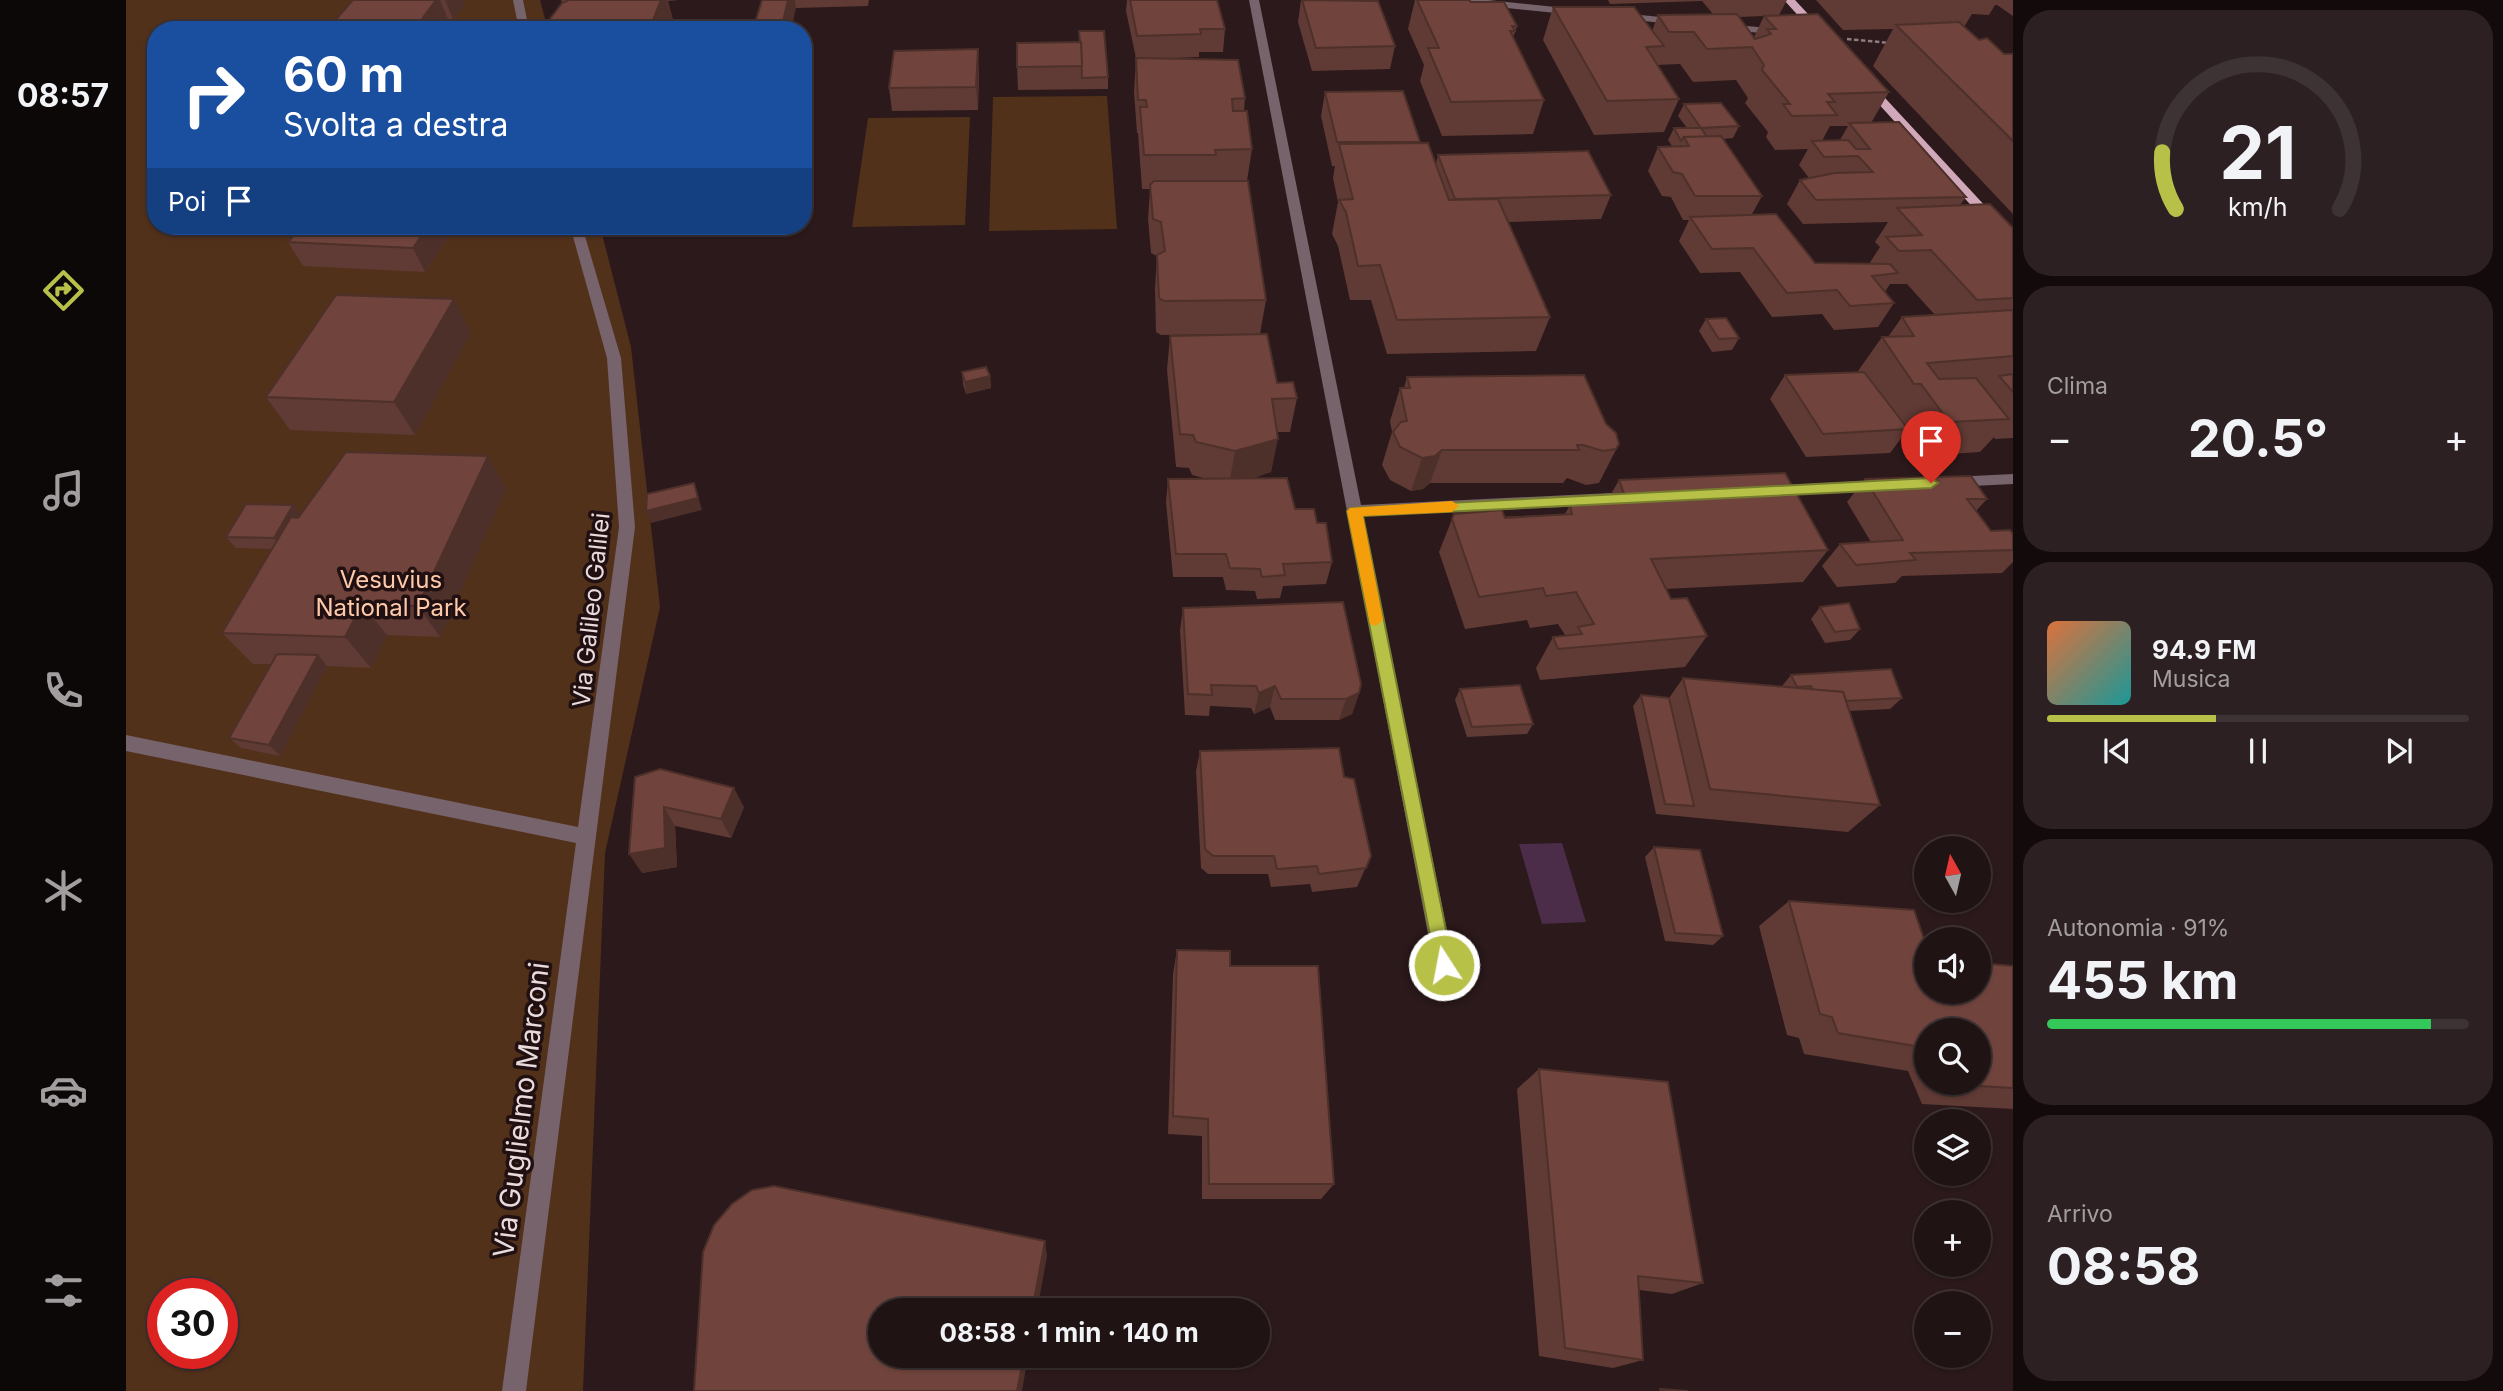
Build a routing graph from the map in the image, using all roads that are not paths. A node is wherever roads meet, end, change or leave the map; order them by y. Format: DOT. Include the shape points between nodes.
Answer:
graph roads {
  1 [pos="519,0"];
  2 [pos="1254,0"];
  3 [pos="1458,0"];
  4 [pos="1790,0"];
  5 [pos="1593,13"];
  6 [pos="1606,15"];
  7 [pos="522,21"];
  8 [pos="1688,23"];
  9 [pos="1715,26"];
  10 [pos="1796,34"];
  11 [pos="1809,35"];
  12 [pos="1823,36"];
  13 [pos="1859,76"];
  14 [pos="579,235"];
  15 [pos="2013,244"];
  16 [pos="2013,479"];
  17 [pos="1931,483"];
  18 [pos="1903,484"];
  19 [pos="1752,492"];
  20 [pos="1643,497"];
  21 [pos="1354,511"];
  22 [pos="126,743"];
  23 [pos="587,837"];
  24 [pos="1444,965"];
  25 [pos="514,1391"];
  1 -- 7 [label="street"];
  2 -- 21 [label="street"];
  3 -- 5 [label="street"];
  4 -- 12 [label="main road"];
  6 -- 8 [label="street"];
  9 -- 10 [label="street"];
  11 -- 12 [label="street"];
  13 -- 15 [label="main road"];
  14 -- 23 [label="street, Via Galileo Galilei" via="614,358 627,527"];
  16 -- 17 [label="street"];
  18 -- 19 [label="street"];
  20 -- 21 [label="street"];
  21 -- 24 [label="street"];
  22 -- 23 [label="street"];
  23 -- 25 [label="street, Via Guglielmo Marconi"];
}
